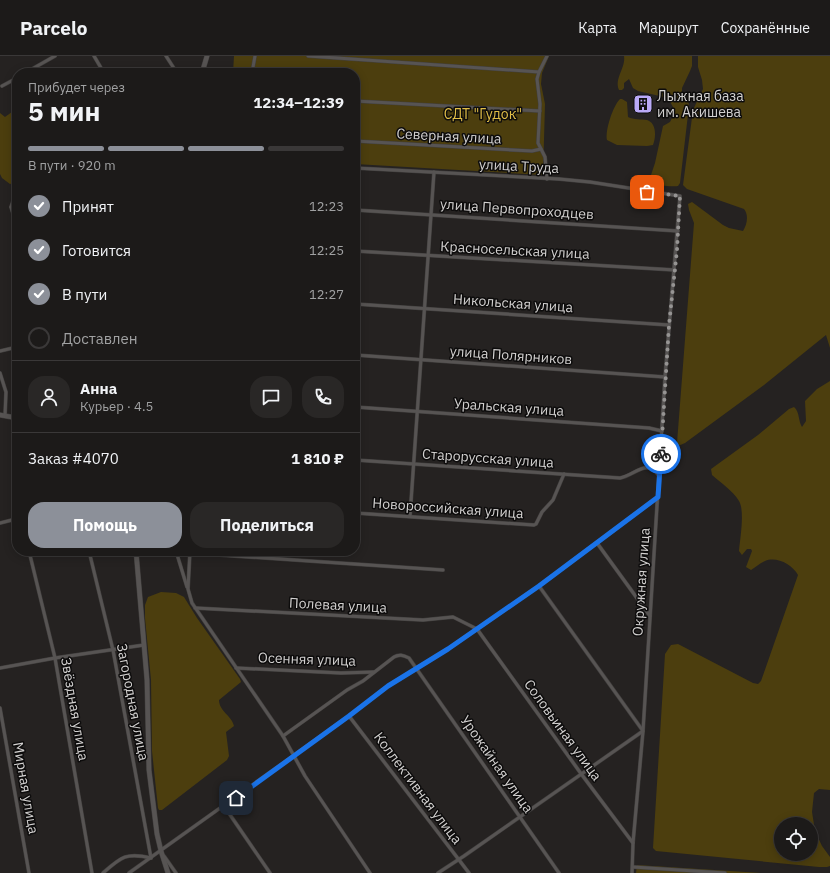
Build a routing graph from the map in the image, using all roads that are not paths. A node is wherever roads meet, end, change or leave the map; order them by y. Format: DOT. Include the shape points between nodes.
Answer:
graph roads {
  1 [pos="55,56"];
  2 [pos="94,56"];
  3 [pos="166,56"];
  4 [pos="207,56"];
  5 [pos="254,56"];
  6 [pos="308,56"];
  7 [pos="546,56"];
  8 [pos="34,68"];
  9 [pos="101,68"];
  10 [pos="173,68"];
  11 [pos="203,68"];
  12 [pos="253,68"];
  13 [pos="539,72"];
  14 [pos="12,81"];
  15 [pos="2,86"];
  16 [pos="360,101"];
  17 [pos="540,111"];
  18 [pos="360,141"];
  19 [pos="541,149"];
  20 [pos="360,168"];
  21 [pos="434,172"];
  22 [pos="547,178"];
  23 [pos="680,196"];
  24 [pos="12,204"];
  25 [pos="11,207"];
  26 [pos="12,210"];
  27 [pos="360,210"];
  28 [pos="431,215"];
  29 [pos="678,231"];
  30 [pos="360,251"];
  31 [pos="428,256"];
  32 [pos="675,270"];
  33 [pos="360,304"];
  34 [pos="424,309"];
  35 [pos="669,325"];
  36 [pos="12,348"];
  37 [pos="0,351"];
  38 [pos="360,355"];
  39 [pos="421,360"];
  40 [pos="0,373"];
  41 [pos="665,377"];
  42 [pos="360,407"];
  43 [pos="418,412"];
  44 [pos="2,415"];
  45 [pos="12,417"];
  46 [pos="662,431"];
  47 [pos="360,460"];
  48 [pos="414,465"];
  49 [pos="564,474"];
  50 [pos="660,477"];
  51 [pos="658,497"];
  52 [pos="360,513"];
  53 [pos="410,516"];
  54 [pos="12,520"];
  55 [pos="0,523"];
  56 [pos="597,543"];
  57 [pos="30,556"];
  58 [pos="90,556"];
  59 [pos="136,556"];
  60 [pos="178,556"];
  61 [pos="190,556"];
  62 [pos="246,556"];
  63 [pos="443,570"];
  64 [pos="539,586"];
  65 [pos="188,589"];
  66 [pos="195,608"];
  67 [pos="650,616"];
  68 [pos="477,629"];
  69 [pos="144,645"];
  70 [pos="112,650"];
  71 [pos="55,658"];
  72 [pos="0,668"];
  73 [pos="236,668"];
  74 [pos="416,669"];
  75 [pos="376,672"];
  76 [pos="0,708"];
  77 [pos="349,716"];
  78 [pos="643,731"];
  79 [pos="283,736"];
  80 [pos="294,756"];
  81 [pos="582,775"];
  82 [pos="224,806"];
  83 [pos="520,817"];
  84 [pos="633,844"];
  85 [pos="161,851"];
  86 [pos="151,858"];
  87 [pos="458,860"];
  88 [pos="633,867"];
  89 [pos="686,872"];
  90 [pos="30,873"];
  91 [pos="92,873"];
  92 [pos="102,873"];
  93 [pos="129,873"];
  94 [pos="168,873"];
  95 [pos="176,873"];
  96 [pos="270,873"];
  97 [pos="370,873"];
  98 [pos="438,873"];
  99 [pos="469,873"];
  100 [pos="559,873"];
  101 [pos="632,873"];
  102 [pos="725,873"];
  1 -- 8 [label="street"];
  2 -- 9 [label="street"];
  3 -- 10 [label="street"];
  4 -- 11 [label="street"];
  5 -- 12 [label="street"];
  6 -- 13 [label="street"];
  7 -- 13 [label="street"];
  13 -- 17 [label="street" via="537,79"];
  14 -- 15 [label="street"];
  16 -- 17 [label="street"];
  17 -- 19 [label="street" via="538,143"];
  18 -- 19 [label="street, Северная улица" via="532,151"];
  19 -- 22 [label="street" via="545,157"];
  20 -- 21 [label="street, улица Труда"];
  21 -- 22 [label="street, улица Труда"];
  21 -- 28 [label="street"];
  22 -- 23 [label="street, улица Труда"];
  23 -- 29 [label="street, Окружная улица"];
  24 -- 25 [label="street"];
  25 -- 26 [label="street"];
  27 -- 28 [label="street, улица Первопроходцев"];
  28 -- 29 [label="street, улица Первопроходцев"];
  28 -- 31 [label="street"];
  29 -- 32 [label="street, Окружная улица"];
  30 -- 31 [label="street, Красносельская улица"];
  31 -- 32 [label="street, Красносельская улица"];
  31 -- 34 [label="street"];
  32 -- 35 [label="street, Окружная улица"];
  33 -- 34 [label="street, Никольская улица"];
  34 -- 35 [label="street, Никольская улица"];
  34 -- 39 [label="street"];
  35 -- 41 [label="street, Окружная улица"];
  36 -- 37 [label="street"];
  38 -- 39 [label="street, улица Полярников"];
  39 -- 41 [label="street, улица Полярников"];
  39 -- 43 [label="street"];
  40 -- 44 [label="street" via="6,392"];
  41 -- 46 [label="street, Окружная улица"];
  42 -- 43 [label="street, Уральская улица"];
  43 -- 46 [label="street, Уральская улица"];
  43 -- 48 [label="street"];
  44 -- 45 [label="street"];
  46 -- 50 [label="street, Окружная улица"];
  47 -- 48 [label="street, Старорусская улица"];
  48 -- 49 [label="street, Старорусская улица"];
  48 -- 53 [label="street"];
  49 -- 50 [label="street, Старорусская улица" via="620,478 645,468 653,470"];
  49 -- 53 [label="street, Новороссийская улица" via="553,500 534,525"];
  50 -- 51 [label="street, Окружная улица"];
  51 -- 56 [label="street"];
  51 -- 67 [label="street, Окружная улица"];
  52 -- 53 [label="street, Новороссийская улица"];
  54 -- 55 [label="street"];
  56 -- 64 [label="street"];
  56 -- 67 [label="street"];
  57 -- 71 [label="street, Звёздная улица"];
  58 -- 70 [label="street, Загородная улица"];
  59 -- 69 [label="street"];
  60 -- 65 [label="street"];
  61 -- 65 [label="street"];
  62 -- 63 [label="street"];
  64 -- 68 [label="street"];
  64 -- 78 [label="street"];
  65 -- 66 [label="street"];
  66 -- 68 [label="street, Полевая улица" via="423,620 454,616"];
  66 -- 73 [label="street"];
  67 -- 78 [label="street, Окружная улица"];
  68 -- 74 [label="street"];
  68 -- 81 [label="street, Соловьиная улица"];
  69 -- 70 [label="street"];
  69 -- 85 [label="street" via="149,764"];
  70 -- 71 [label="street"];
  70 -- 86 [label="street, Загородная улица"];
  71 -- 72 [label="street"];
  71 -- 91 [label="street, Звёздная улица"];
  73 -- 75 [label="street, Осенняя улица"];
  73 -- 79 [label="street"];
  74 -- 75 [label="street, Урожайная улица" via="409,658 398,655"];
  74 -- 77 [label="street" via="388,686"];
  74 -- 83 [label="street, Урожайная улица"];
  75 -- 79 [label="street"];
  76 -- 90 [label="street, Мирная улица"];
  77 -- 80 [label="street"];
  77 -- 87 [label="street, Коллективная улица"];
  78 -- 81 [label="street"];
  78 -- 84 [label="street, Окружная улица"];
  79 -- 80 [label="street"];
  80 -- 82 [label="street"];
  80 -- 97 [label="street"];
  81 -- 83 [label="street"];
  81 -- 84 [label="street, Соловьиная улица"];
  82 -- 85 [label="street"];
  82 -- 96 [label="street"];
  83 -- 87 [label="street"];
  83 -- 100 [label="street, Урожайная улица"];
  84 -- 88 [label="street, Окружная улица"];
  85 -- 86 [label="street"];
  85 -- 94 [label="street"];
  85 -- 95 [label="street"];
  86 -- 92 [label="street" via="130,854"];
  86 -- 93 [label="street"];
  87 -- 98 [label="street"];
  87 -- 99 [label="street, Коллективная улица"];
  88 -- 89 [label="street"];
  88 -- 101 [label="street, Окружная улица"];
  89 -- 102 [label="street"];
}
